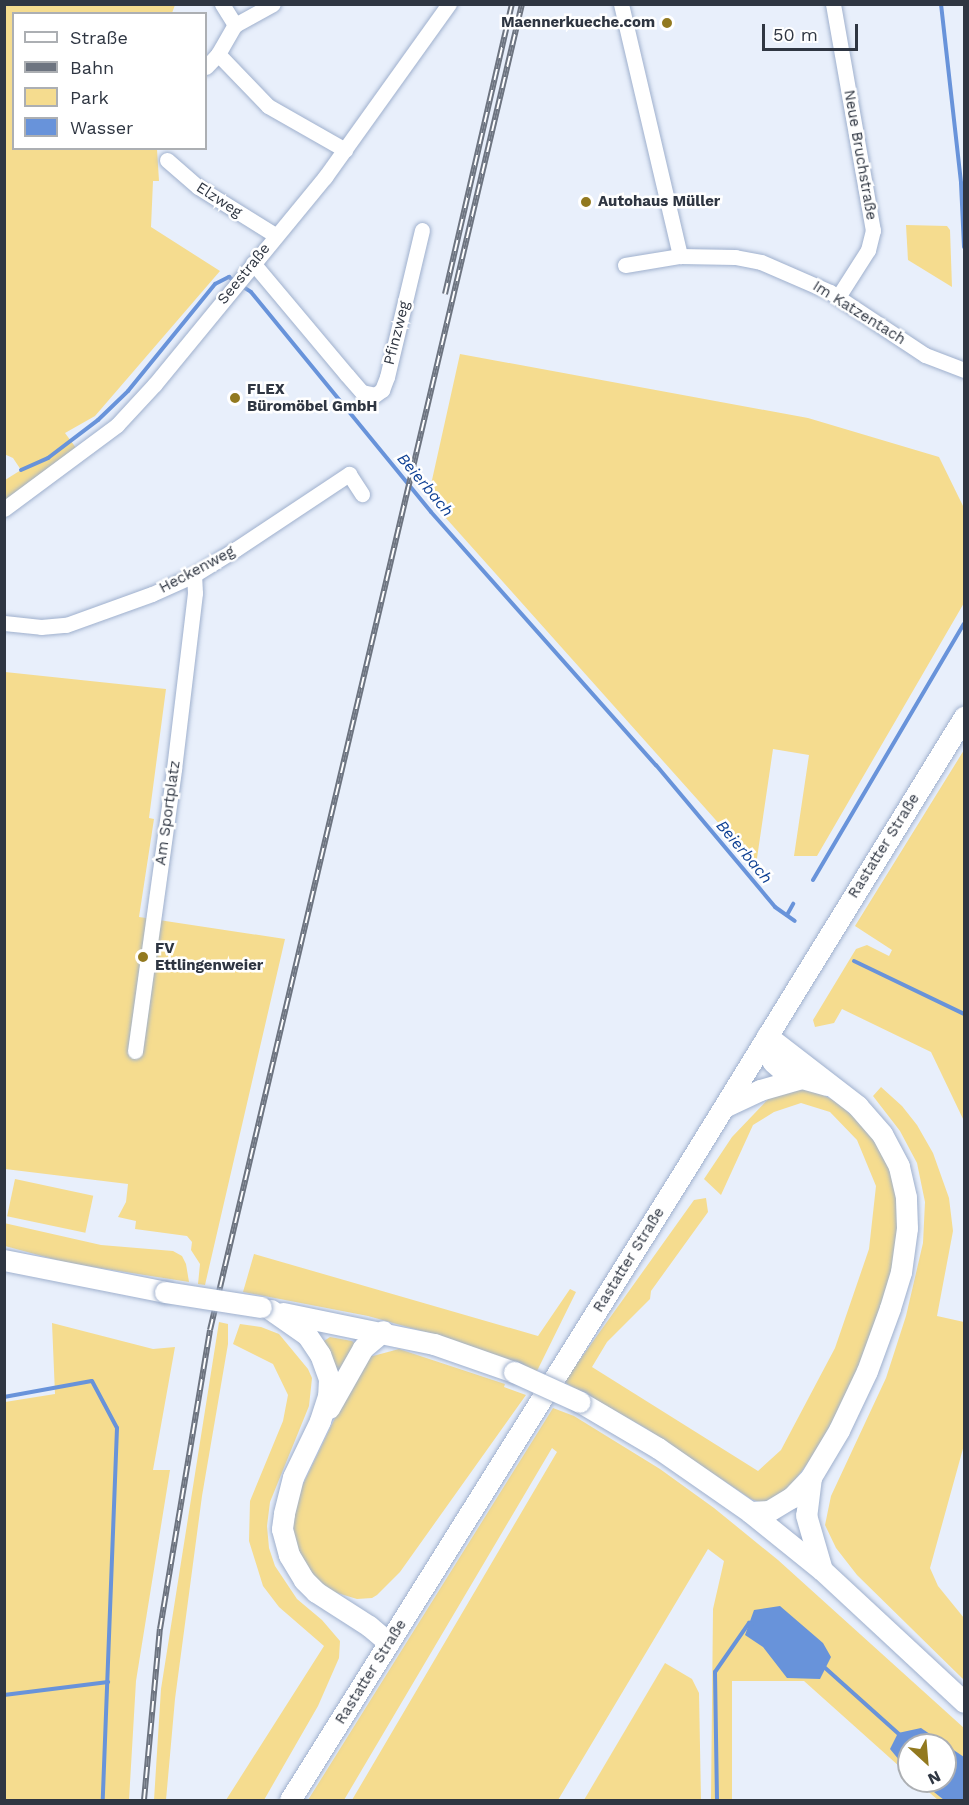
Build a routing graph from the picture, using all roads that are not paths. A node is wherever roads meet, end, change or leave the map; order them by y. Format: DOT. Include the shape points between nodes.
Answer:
graph roads {
  1 [pos="222,4"];
  2 [pos="273,4"];
  3 [pos="449,4"];
  4 [pos="621,4"];
  5 [pos="833,4"];
  6 [pos="235,26"];
  7 [pos="218,54"];
  8 [pos="207,66"];
  9 [pos="345,150"];
  10 [pos="167,160"];
  11 [pos="423,230"];
  12 [pos="275,234"];
  13 [pos="680,256"];
  14 [pos="253,263"];
  15 [pos="625,265"];
  16 [pos="838,297"];
  17 [pos="964,370"];
  18 [pos="362,494"];
  19 [pos="4,509"];
  20 [pos="194,575"];
  21 [pos="4,623"];
  22 [pos="964,717"];
  23 [pos="764,1041"];
  24 [pos="135,1051"];
  25 [pos="798,1079"];
  26 [pos="830,1086"];
  27 [pos="724,1107"];
  28 [pos="4,1260"];
  29 [pos="266,1309"];
  30 [pos="382,1331"];
  31 [pos="320,1421"];
  32 [pos="811,1477"];
  33 [pos="750,1512"];
  34 [pos="822,1570"];
  35 [pos="389,1643"];
  36 [pos="964,1702"];
  37 [pos="290,1800"];
  1 -- 6 [label="street"];
  2 -- 6 [label="street"];
  3 -- 9 [label="street, Seestraße"];
  4 -- 13 [label="street"];
  5 -- 16 [label="street, Neue Bruchstraße" via="872,221 871,245"];
  6 -- 7 [label="street"];
  7 -- 8 [label="street"];
  7 -- 9 [label="street" via="268,106"];
  9 -- 12 [label="street, Seestraße"];
  10 -- 12 [label="street, Elzweg" via="198,187"];
  11 -- 14 [label="street, Pfinzweg" via="387,377 382,390 375,395 362,392"];
  12 -- 14 [label="street, Seestraße"];
  13 -- 15 [label="street, Im Katzentach"];
  13 -- 16 [label="street, Im Katzentach" via="735,257 761,262"];
  14 -- 19 [label="street, Seestraße" via="117,425"];
  16 -- 17 [label="street, Im Katzentach" via="924,355"];
  18 -- 20 [label="street, Heckenweg" via="349,474"];
  20 -- 21 [label="street, Heckenweg" via="66,625"];
  20 -- 24 [label="street, Am Sportplatz" via="176,757"];
  22 -- 23 [label="main road, Rastatter Straße"];
  23 -- 25 [label="main road" via="773,1062"];
  23 -- 26 [label="main road"];
  23 -- 27 [label="main road, Rastatter Straße"];
  25 -- 26 [label="main road"];
  25 -- 27 [label="main road"];
  26 -- 32 [label="main road" via="858,1106 882,1134 899,1166 907,1228 901,1272 867,1371"];
  27 -- 35 [label="main road, Rastatter Straße"];
  28 -- 29 [label="main road, bridge"];
  29 -- 30 [label="main road"];
  29 -- 31 [label="main road" via="307,1335 323,1360 329,1379"];
  30 -- 31 [label="main road" via="363,1348 338,1397"];
  30 -- 33 [label="main road, bridge" via="434,1344 514,1372 580,1402 658,1448"];
  31 -- 35 [label="main road" via="293,1477 284,1514 285,1543 304,1580 316,1592"];
  32 -- 33 [label="main road" via="770,1511"];
  32 -- 34 [label="main road" via="806,1515"];
  33 -- 34 [label="main road"];
  34 -- 36 [label="main road"];
  35 -- 37 [label="main road, Rastatter Straße"];
}
